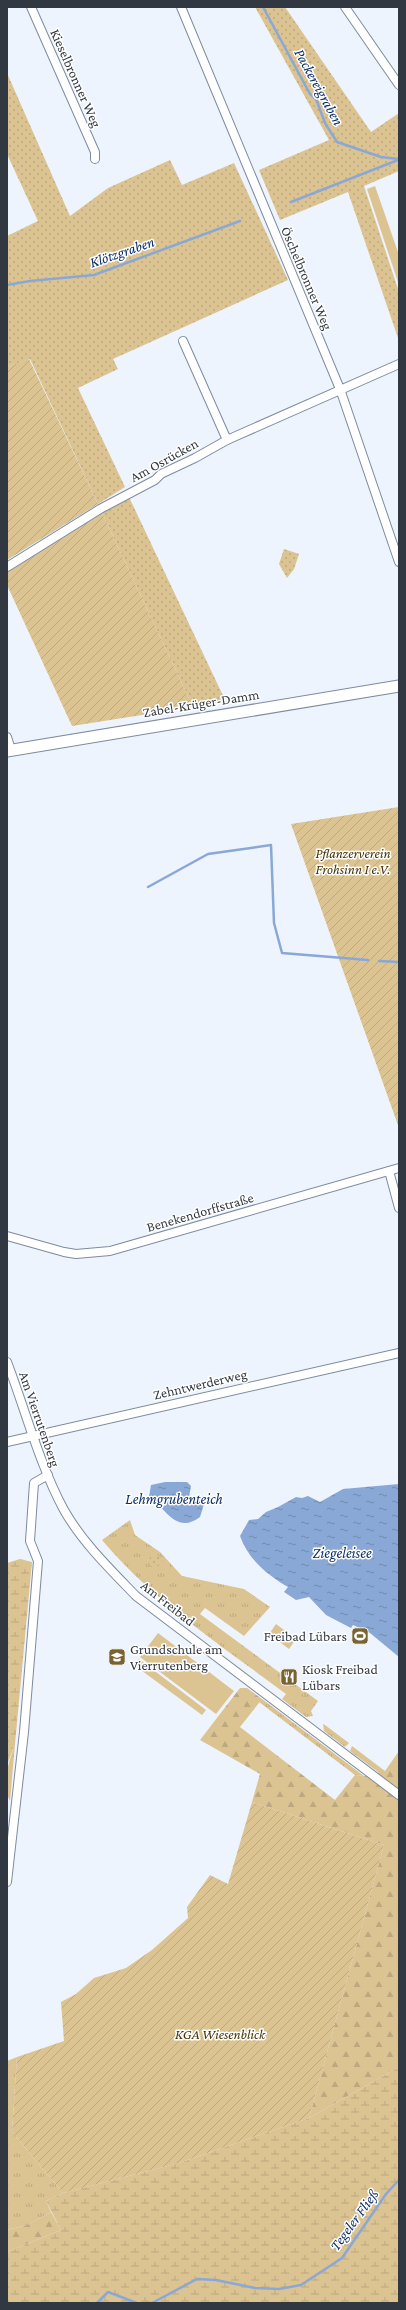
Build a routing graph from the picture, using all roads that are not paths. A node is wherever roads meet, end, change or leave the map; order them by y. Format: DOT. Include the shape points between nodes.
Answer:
graph roads {
  1 [pos="31,7"];
  2 [pos="181,7"];
  3 [pos="345,7"];
  4 [pos="399,85"];
  5 [pos="94,159"];
  6 [pos="183,341"];
  7 [pos="399,364"];
  8 [pos="340,389"];
  9 [pos="227,440"];
  10 [pos="399,562"];
  11 [pos="7,567"];
  12 [pos="399,686"];
  13 [pos="7,737"];
  14 [pos="9,750"];
  15 [pos="399,1168"];
  16 [pos="389,1171"];
  17 [pos="399,1208"];
  18 [pos="7,1236"];
  19 [pos="399,1353"];
  20 [pos="7,1362"];
  21 [pos="35,1436"];
  22 [pos="7,1442"];
  23 [pos="48,1475"];
  24 [pos="399,1795"];
  25 [pos="7,1882"];
  1 -- 5 [label="street, Kieselbronner Weg" via="95,152"];
  2 -- 8 [label="street, Öschelbronner Weg"];
  3 -- 4 [label="street"];
  6 -- 9 [label="street"];
  7 -- 8 [label="street, Am Osrücken"];
  8 -- 9 [label="street, Am Osrücken"];
  8 -- 10 [label="street, Öschelbronner Weg"];
  9 -- 11 [label="street, Am Osrücken" via="161,474 155,480 100,510"];
  12 -- 14 [label="street, Zabel-Krüger-Damm"];
  13 -- 14 [label="street"];
  15 -- 16 [label="street, Benekendorffstraße"];
  16 -- 17 [label="street"];
  16 -- 18 [label="street, Benekendorffstraße" via="110,1251 76,1254"];
  19 -- 21 [label="street, Zehntwerderweg"];
  20 -- 21 [label="street, Am Vierrutenberg"];
  21 -- 22 [label="street, Zehntwerderweg"];
  21 -- 23 [label="street, Am Vierrutenberg"];
  23 -- 24 [label="street, Am Freibad" via="65,1511 77,1529 94,1552 136,1596"];
  23 -- 25 [label="street, Am Vierrutenberg" via="34,1483 30,1541 38,1561 24,1732"];
}
